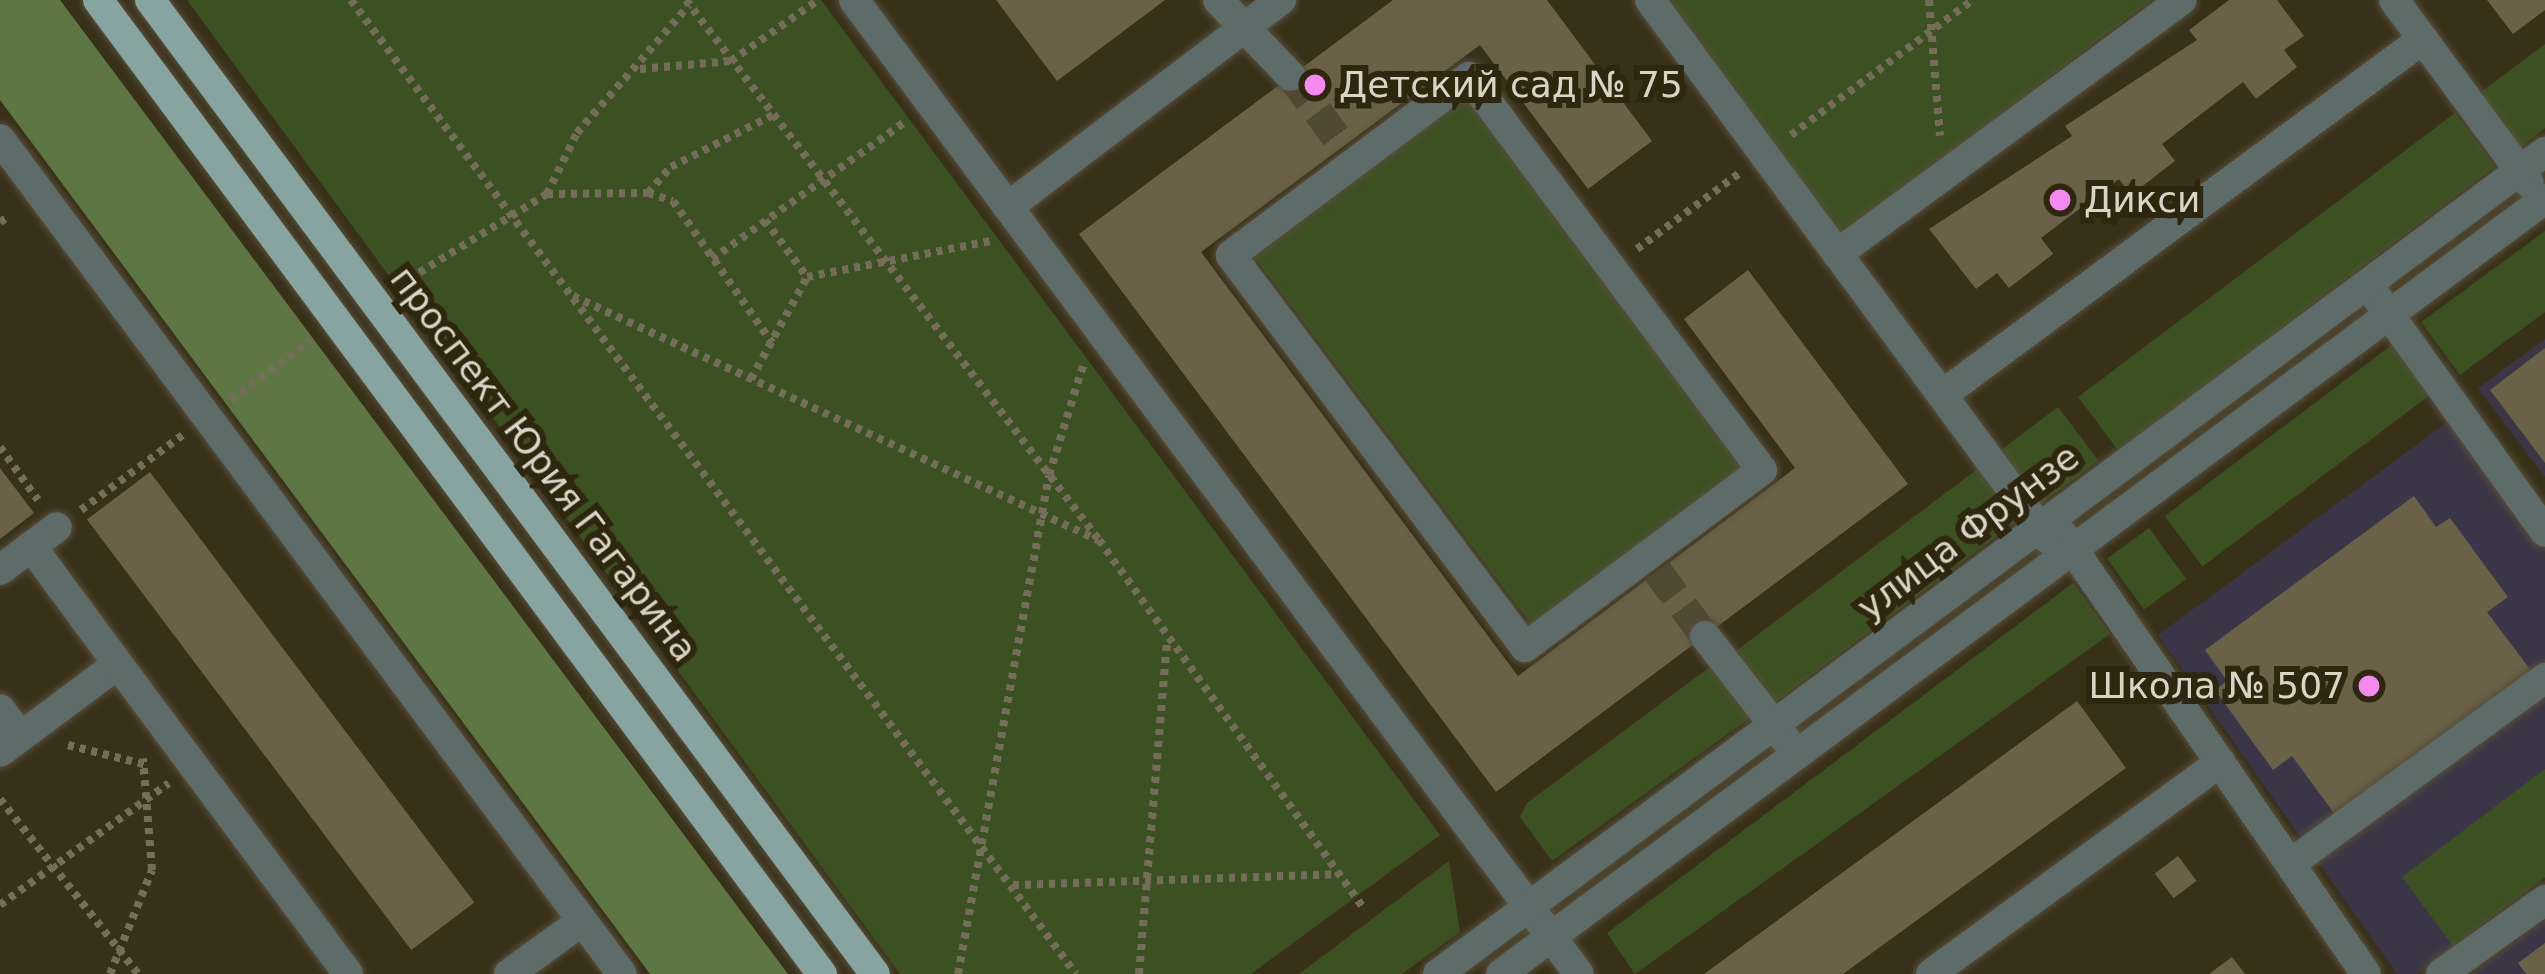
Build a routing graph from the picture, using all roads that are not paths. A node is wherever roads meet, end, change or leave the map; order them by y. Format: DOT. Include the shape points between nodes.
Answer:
graph roads {
  1 [pos="98,0"];
  2 [pos="150,0"];
  3 [pos="854,0"];
  4 [pos="1218,0"];
  5 [pos="1281,0"];
  6 [pos="1650,0"];
  7 [pos="2181,0"];
  8 [pos="2394,0"];
  9 [pos="1240,29"];
  10 [pos="2423,39"];
  11 [pos="1291,76"];
  12 [pos="0,139"];
  13 [pos="2532,162"];
  14 [pos="2544,200"];
  15 [pos="1008,207"];
  16 [pos="1837,254"];
  17 [pos="2366,285"];
  18 [pos="2389,315"];
  19 [pos="1942,395"];
  20 [pos="2045,523"];
  21 [pos="57,527"];
  22 [pos="2545,532"];
  23 [pos="32,546"];
  24 [pos="2068,553"];
  25 [pos="1652,565"];
  26 [pos="0,569"];
  27 [pos="1705,636"];
  28 [pos="118,664"];
  29 [pos="2545,678"];
  30 [pos="0,709"];
  31 [pos="1774,724"];
  32 [pos="10,744"];
  33 [pos="1797,754"];
  34 [pos="2221,762"];
  35 [pos="2290,865"];
  36 [pos="2545,901"];
  37 [pos="1529,906"];
  38 [pos="582,921"];
  39 [pos="1551,937"];
  40 [pos="349,974"];
  41 [pos="509,974"];
  42 [pos="622,974"];
  43 [pos="822,974"];
  44 [pos="875,974"];
  45 [pos="1438,974"];
  46 [pos="1501,974"];
  47 [pos="1579,974"];
  48 [pos="1931,974"];
  49 [pos="2366,974"];
  50 [pos="2441,974"];
  1 -- 43 [label="main road"];
  2 -- 44 [label="main road, проспект Юрия Гагарина"];
  3 -- 15 [label="street"];
  4 -- 9 [label="street"];
  5 -- 9 [label="street"];
  6 -- 16 [label="street"];
  7 -- 16 [label="street"];
  8 -- 10 [label="street"];
  9 -- 11 [label="street"];
  9 -- 15 [label="street"];
  10 -- 13 [label="street"];
  10 -- 19 [label="street"];
  12 -- 38 [label="street"];
  13 -- 14 [label="street"];
  13 -- 17 [label="street, улица Фрунзе"];
  14 -- 18 [label="street, улица Фрунзе"];
  15 -- 37 [label="street"];
  16 -- 19 [label="street"];
  17 -- 18 [label="street"];
  17 -- 20 [label="street, улица Фрунзе"];
  18 -- 22 [label="street"];
  18 -- 24 [label="street, улица Фрунзе"];
  19 -- 20 [label="street"];
  20 -- 24 [label="street"];
  20 -- 31 [label="street, улица Фрунзе"];
  21 -- 23 [label="street"];
  23 -- 26 [label="street"];
  23 -- 28 [label="street"];
  24 -- 33 [label="street, улица Фрунзе"];
  24 -- 34 [label="street"];
  25 -- 25 [label="street" via="1762,470 1469,77 1350,154 1232,255 1525,647"];
  27 -- 31 [label="street"];
  28 -- 32 [label="street"];
  28 -- 40 [label="street"];
  29 -- 35 [label="street"];
  30 -- 32 [label="street"];
  31 -- 33 [label="street"];
  31 -- 37 [label="street, улица Фрунзе"];
  33 -- 39 [label="street, улица Фрунзе"];
  34 -- 35 [label="street"];
  34 -- 48 [label="street"];
  35 -- 49 [label="street"];
  36 -- 50 [label="street"];
  37 -- 39 [label="street"];
  37 -- 45 [label="street, улица Фрунзе"];
  38 -- 41 [label="street"];
  38 -- 42 [label="street"];
  39 -- 46 [label="street, улица Фрунзе"];
  39 -- 47 [label="street"];
}
